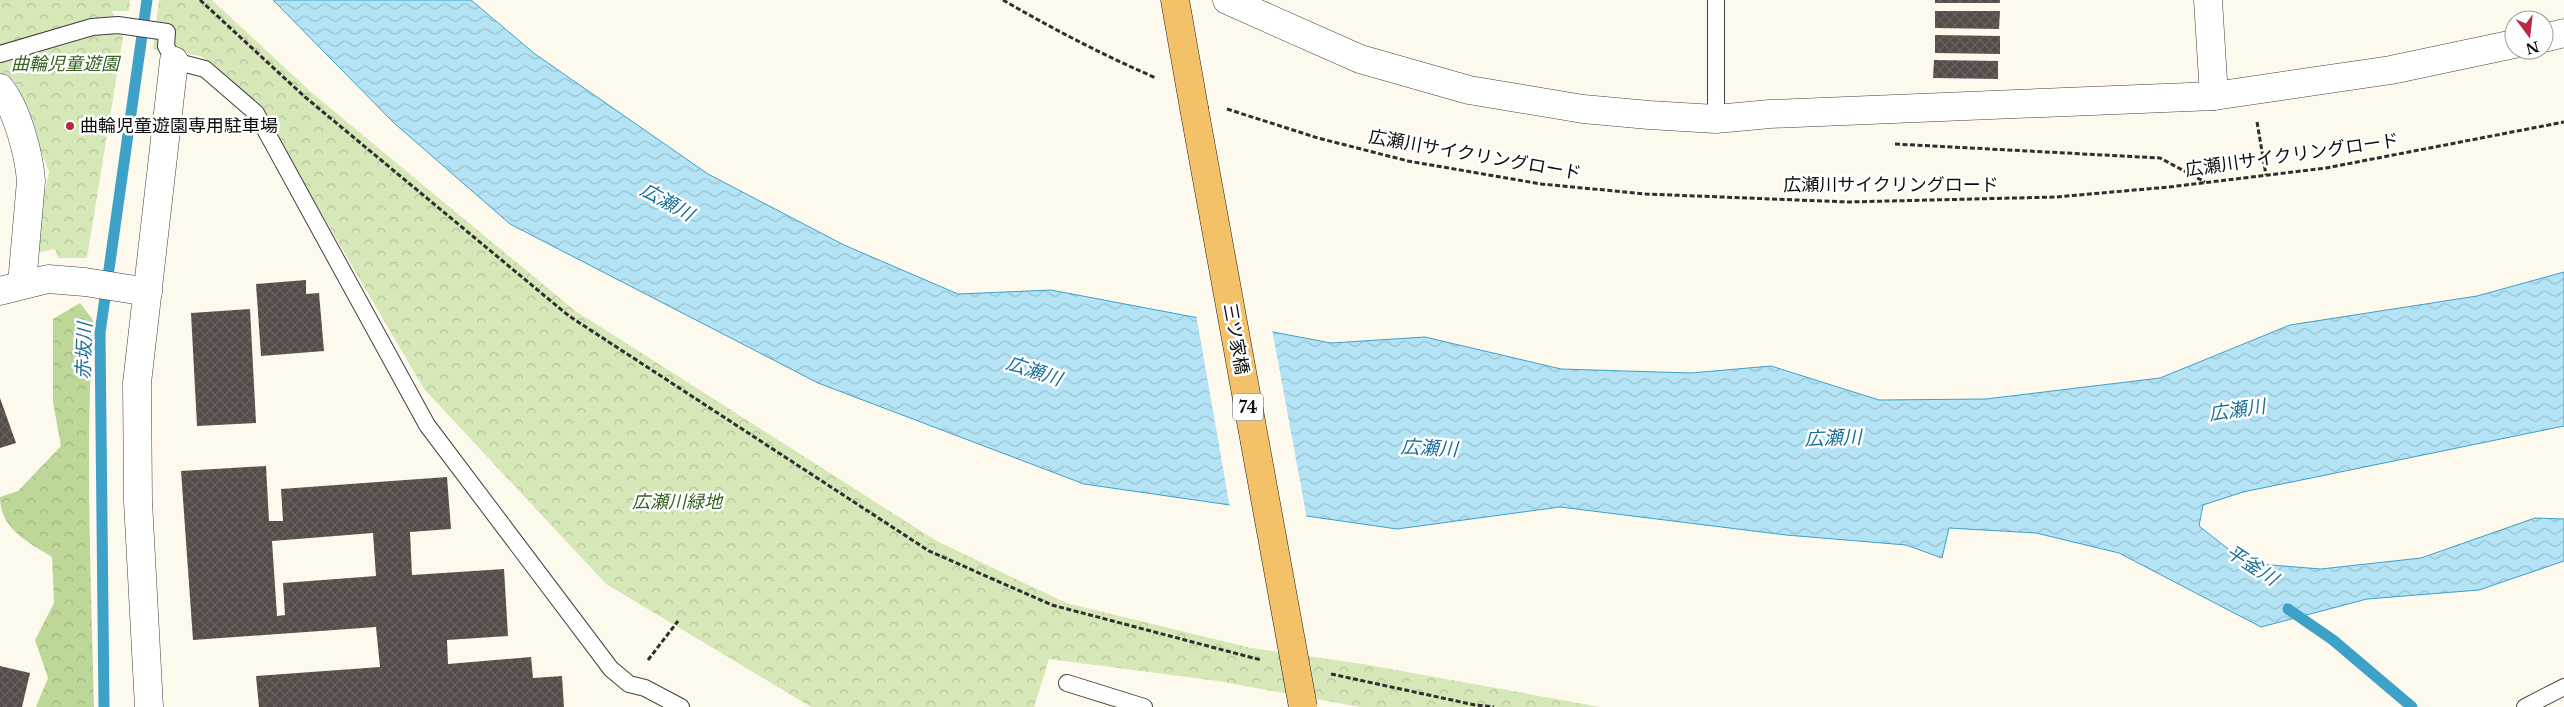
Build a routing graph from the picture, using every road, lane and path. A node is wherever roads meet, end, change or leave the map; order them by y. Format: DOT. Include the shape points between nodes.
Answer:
graph roads {
  1 [pos="200,0"];
  2 [pos="1003,0"];
  3 [pos="1175,0"];
  4 [pos="1228,0"];
  5 [pos="1716,0"];
  6 [pos="2208,0"];
  7 [pos="2504,46"];
  8 [pos="0,54"];
  9 [pos="174,61"];
  10 [pos="1161,80"];
  11 [pos="0,88"];
  12 [pos="2252,90"];
  13 [pos="2214,96"];
  14 [pos="1222,107"];
  15 [pos="1716,119"];
  16 [pos="2564,122"];
  17 [pos="1890,144"];
  18 [pos="2266,175"];
  19 [pos="2206,182"];
  20 [pos="11,288"];
  21 [pos="148,292"];
  22 [pos="678,621"];
  23 [pos="1267,662"];
  24 [pos="1326,673"];
  25 [pos="1066,683"];
  26 [pos="629,684"];
  27 [pos="2564,687"];
  28 [pos="148,707"];
  29 [pos="681,707"];
  30 [pos="1144,707"];
  31 [pos="1303,707"];
  32 [pos="1494,707"];
  33 [pos="2525,707"];
  1 -- 23 [label="path" via="305,97 569,316 929,551 1052,605"];
  2 -- 10 [label="path" via="1111,59"];
  3 -- 31 [label="main road, 三ツ家橋 / 74, bridge"];
  4 -- 15 [label="street" via="1360,59 1469,90 1583,109"];
  5 -- 15 [label="lane"];
  6 -- 13 [label="street"];
  7 -- 12 [label="street" via="2391,70"];
  8 -- 9 [label="lane" via="92,27 121,25 167,32 166,46"];
  9 -- 21 [label="street"];
  9 -- 26 [label="lane" via="205,70 256,113 427,425 611,669"];
  11 -- 20 [label="street" via="12,106 30,164 31,181"];
  12 -- 13 [label="street"];
  12 -- 18 [label="path"];
  13 -- 15 [label="street" via="1780,113"];
  14 -- 19 [label="path, 広瀬川サイクリングロード" via="1318,138 1408,161 1541,184 1646,194 1858,202 2056,197"];
  16 -- 18 [label="path, 広瀬川サイクリングロード" via="2326,168"];
  17 -- 19 [label="path" via="2160,158"];
  18 -- 19 [label="path, 広瀬川サイクリングロード"];
  20 -- 21 [label="street" via="48,279"];
  21 -- 28 [label="street" via="137,383 138,501"];
  22 -- 26 [label="path"];
  24 -- 32 [label="path"];
  25 -- 30 [label="lane"];
  26 -- 29 [label="lane" via="645,688"];
  27 -- 33 [label="lane"];
}
